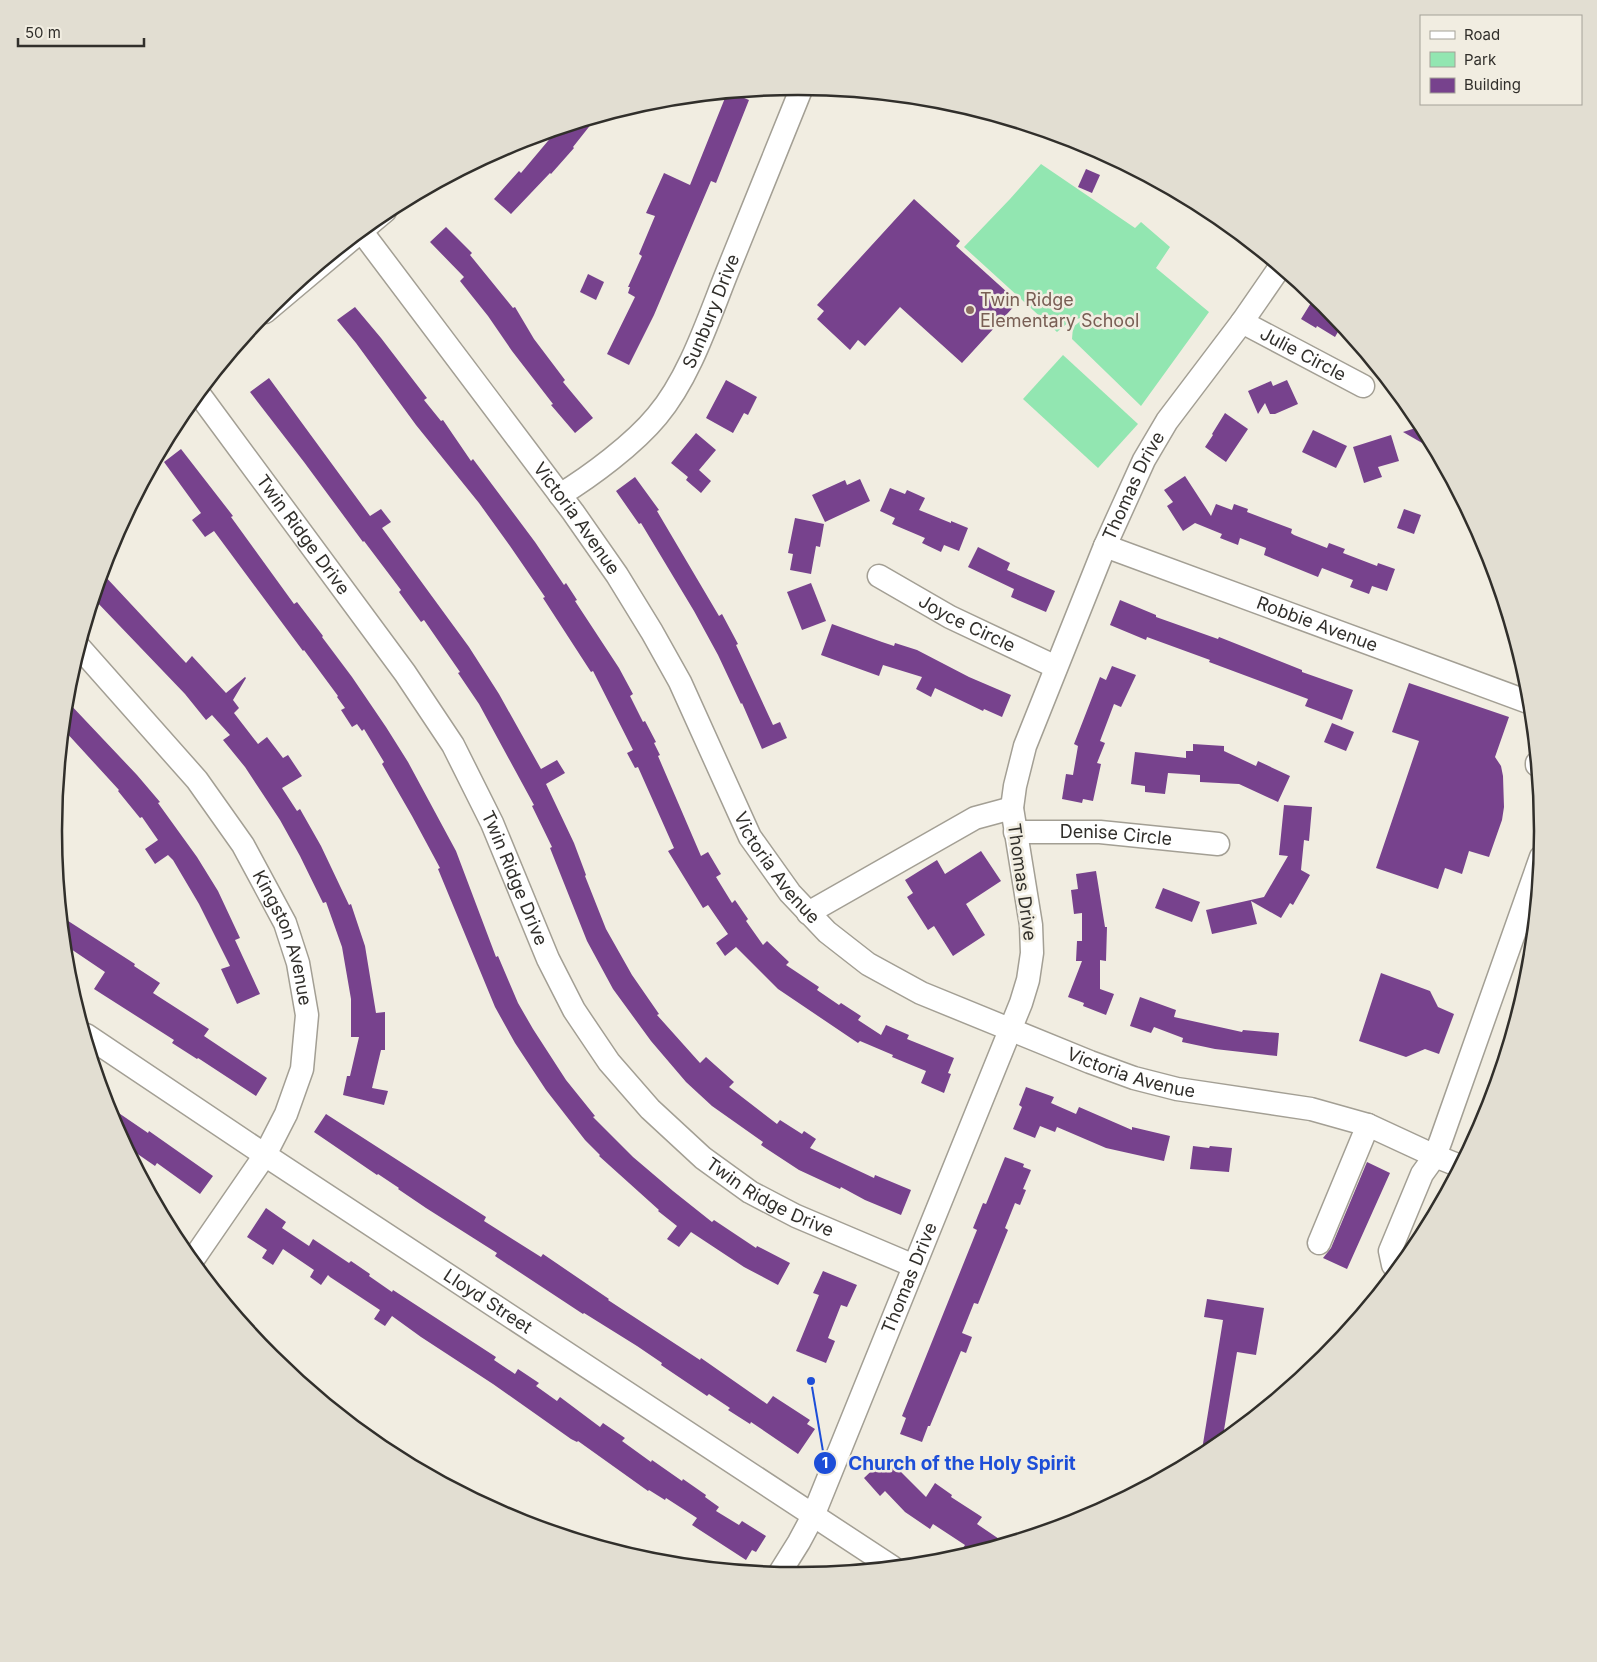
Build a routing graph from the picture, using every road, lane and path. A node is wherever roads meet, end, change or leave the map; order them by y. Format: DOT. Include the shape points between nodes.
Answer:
graph roads {
  1 [pos="799,95"];
  2 [pos="365,236"];
  3 [pos="1277,272"];
  4 [pos="1242,322"];
  5 [pos="1363,386"];
  6 [pos="203,400"];
  7 [pos="560,495"];
  8 [pos="1105,546"];
  9 [pos="879,576"];
  10 [pos="85,654"];
  11 [pos="1056,667"];
  12 [pos="1522,700"];
  13 [pos="1012,808"];
  14 [pos="1015,832"];
  15 [pos="1218,844"];
  16 [pos="1533,880"];
  17 [pos="808,913"];
  18 [pos="1010,1028"];
  19 [pos="94,1040"];
  20 [pos="1368,1126"];
  21 [pos="265,1155"];
  22 [pos="1435,1156"];
  23 [pos="1455,1164"];
  24 [pos="1319,1243"];
  25 [pos="197,1254"];
  26 [pos="1393,1264"];
  27 [pos="914,1266"];
  28 [pos="813,1516"];
  29 [pos="884,1562"];
  30 [pos="784,1566"];
  1 -- 7 [label="street, Sunbury Drive" via="709,319 670,398 639,435"];
  2 -- 7 [label="street, Victoria Avenue"];
  3 -- 4 [label="street, Thomas Drive"];
  4 -- 5 [label="street, Julie Circle"];
  4 -- 8 [label="street, Thomas Drive" via="1167,421 1144,460"];
  6 -- 27 [label="street, Twin Ridge Drive" via="405,673 453,745 492,823 548,960 574,1010 609,1062 650,1109 703,1158 750,1192 796,1216"];
  7 -- 17 [label="street, Victoria Avenue" via="617,575 680,682 750,837"];
  8 -- 11 [label="street, Thomas Drive"];
  8 -- 12 [label="street, Robbie Avenue"];
  9 -- 11 [label="street, Joyce Circle" via="950,617"];
  10 -- 21 [label="street, Kingston Avenue" via="197,780 243,844 285,923 298,963 307,1015 302,1069 286,1114"];
  11 -- 13 [label="street, Thomas Drive" via="1025,746"];
  13 -- 14 [label="street, Thomas Drive"];
  13 -- 17 [label="street" via="974,818"];
  14 -- 15 [label="street, Denise Circle" via="1100,832"];
  14 -- 18 [label="street, Thomas Drive" via="1031,925 1032,953 1028,980"];
  16 -- 22 [label="street"];
  17 -- 18 [label="street, Victoria Avenue" via="847,949 893,979"];
  18 -- 20 [label="street, Victoria Avenue" via="1134,1078 1177,1089 1311,1109"];
  18 -- 27 [label="street, Thomas Drive"];
  19 -- 21 [label="street, Lloyd Street"];
  20 -- 22 [label="street, Victoria Avenue"];
  20 -- 24 [label="street"];
  21 -- 25 [label="street, Kingston Avenue"];
  21 -- 28 [label="street, Lloyd Street"];
  22 -- 23 [label="street, Victoria Avenue"];
  22 -- 26 [label="street" via="1422,1174 1390,1251"];
  27 -- 28 [label="street, Thomas Drive"];
  28 -- 29 [label="street, Lloyd Street"];
  28 -- 30 [label="street, Thomas Drive"];
}
